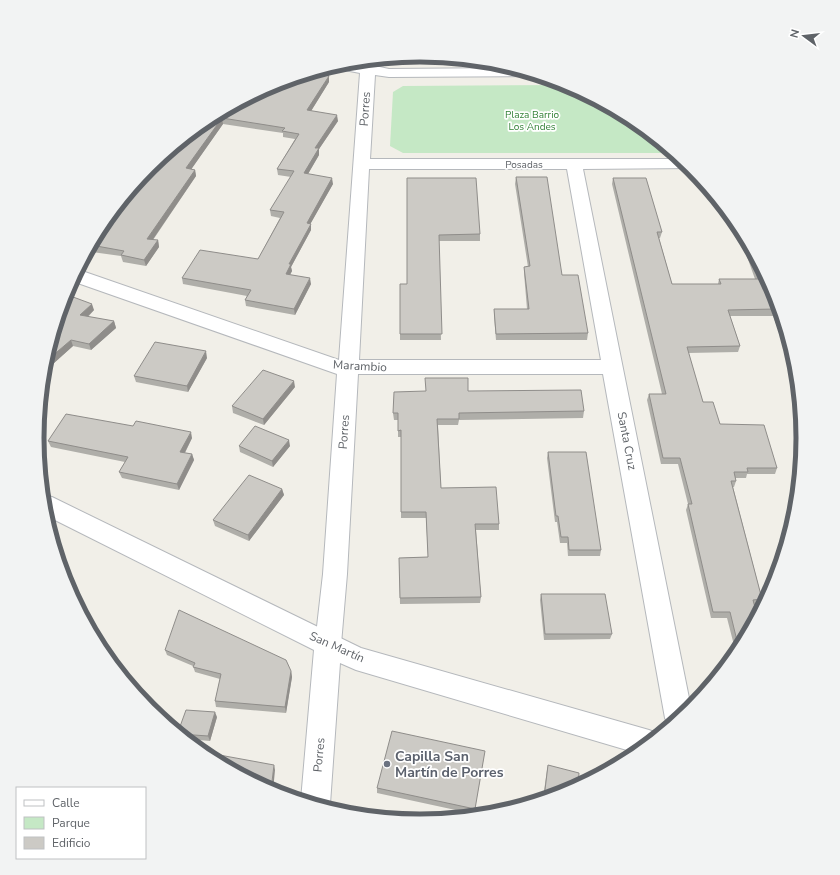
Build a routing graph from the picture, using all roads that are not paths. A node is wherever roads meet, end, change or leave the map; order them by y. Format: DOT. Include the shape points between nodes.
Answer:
graph roads {
  1 [pos="367,65"];
  2 [pos="368,65"];
  3 [pos="508,72"];
  4 [pos="361,164"];
  5 [pos="574,164"];
  6 [pos="678,164"];
  7 [pos="80,277"];
  8 [pos="348,367"];
  9 [pos="613,368"];
  10 [pos="50,507"];
  11 [pos="328,644"];
  12 [pos="678,711"];
  13 [pos="642,741"];
  14 [pos="315,799"];
  1 -- 4 [label="street, Porres"];
  2 -- 3 [label="street" via="389,73"];
  4 -- 5 [label="street, Posadas"];
  4 -- 8 [label="street, Porres"];
  5 -- 6 [label="street, Posadas"];
  5 -- 9 [label="street, Santa Cruz"];
  7 -- 8 [label="street, Marambio" via="335,367"];
  8 -- 9 [label="street, Marambio"];
  8 -- 11 [label="street, Porres"];
  9 -- 12 [label="street, Santa Cruz"];
  10 -- 11 [label="street, San Martín"];
  11 -- 13 [label="street, San Martín" via="356,658"];
  11 -- 14 [label="street, Porres"];
}
